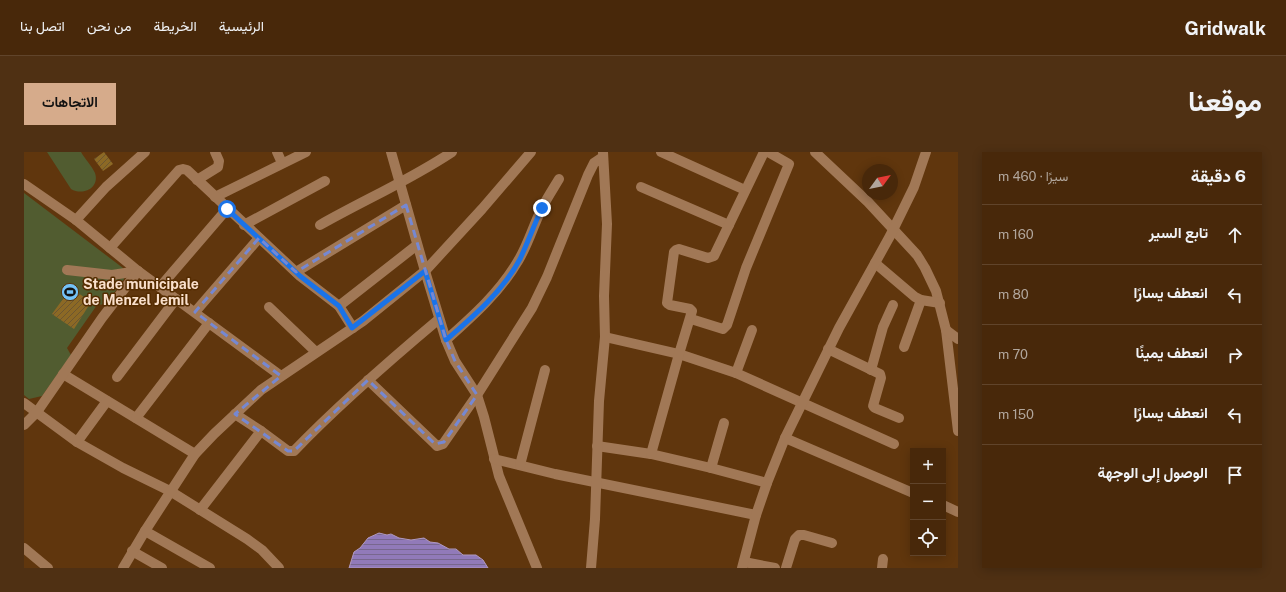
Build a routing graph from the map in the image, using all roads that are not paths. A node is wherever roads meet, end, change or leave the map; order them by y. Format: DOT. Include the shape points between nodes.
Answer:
graph roads {
  1 [pos="145,152"];
  2 [pos="215,152"];
  3 [pos="278,152"];
  4 [pos="306,152"];
  5 [pos="391,152"];
  6 [pos="452,152"];
  7 [pos="661,152"];
  8 [pos="764,152"];
  9 [pos="768,152"];
  10 [pos="815,152"];
  11 [pos="926,152"];
  12 [pos="529,153"];
  13 [pos="603,155"];
  14 [pos="282,163"];
  15 [pos="559,179"];
  16 [pos="197,180"];
  17 [pos="325,181"];
  18 [pos="24,184"];
  19 [pos="400,184"];
  20 [pos="640,188"];
  21 [pos="745,190"];
  22 [pos="215,197"];
  23 [pos="406,205"];
  24 [pos="227,209"];
  25 [pos="76,220"];
  26 [pos="244,225"];
  27 [pos="320,225"];
  28 [pos="729,225"];
  29 [pos="894,229"];
  30 [pos="259,238"];
  31 [pos="418,245"];
  32 [pos="110,248"];
  33 [pos="875,263"];
  34 [pos="67,270"];
  35 [pos="138,271"];
  36 [pos="425,271"];
  37 [pos="296,272"];
  38 [pos="160,287"];
  39 [pos="176,299"];
  40 [pos="921,300"];
  41 [pos="940,303"];
  42 [pos="893,305"];
  43 [pos="339,306"];
  44 [pos="269,307"];
  45 [pos="195,312"];
  46 [pos="439,319"];
  47 [pos="691,319"];
  48 [pos="209,323"];
  49 [pos="352,328"];
  50 [pos="752,330"];
  51 [pos="946,330"];
  52 [pos="605,337"];
  53 [pos="958,339"];
  54 [pos="446,340"];
  55 [pos="904,347"];
  56 [pos="828,350"];
  57 [pos="316,352"];
  58 [pos="679,354"];
  59 [pos="545,370"];
  60 [pos="871,370"];
  61 [pos="63,374"];
  62 [pos="736,374"];
  63 [pos="280,376"];
  64 [pos="117,377"];
  65 [pos="368,380"];
  66 [pos="477,396"];
  67 [pos="107,401"];
  68 [pos="24,403"];
  69 [pos="803,403"];
  70 [pos="37,412"];
  71 [pos="235,414"];
  72 [pos="136,418"];
  73 [pos="899,418"];
  74 [pos="724,423"];
  75 [pos="24,424"];
  76 [pos="261,431"];
  77 [pos="958,431"];
  78 [pos="785,438"];
  79 [pos="77,442"];
  80 [pos="894,444"];
  81 [pos="597,446"];
  82 [pos="195,454"];
  83 [pos="651,454"];
  84 [pos="494,459"];
  85 [pos="520,465"];
  86 [pos="711,468"];
  87 [pos="597,482"];
  88 [pos="767,483"];
  89 [pos="170,491"];
  90 [pos="910,492"];
  91 [pos="946,507"];
  92 [pos="200,510"];
  93 [pos="958,512"];
  94 [pos="756,516"];
  95 [pos="145,530"];
  96 [pos="832,543"];
  97 [pos="24,548"];
  98 [pos="132,552"];
  99 [pos="743,565"];
  100 [pos="48,568"];
  101 [pos="123,568"];
  102 [pos="162,568"];
  103 [pos="210,568"];
  104 [pos="279,568"];
  105 [pos="537,568"];
  106 [pos="591,568"];
  107 [pos="775,568"];
  108 [pos="786,568"];
  1 -- 25 [label="street" via="106,187"];
  2 -- 16 [label="street" via="219,161 218,167"];
  3 -- 14 [label="street"];
  4 -- 14 [label="street"];
  5 -- 19 [label="street"];
  6 -- 19 [label="street"];
  7 -- 21 [label="street"];
  8 -- 21 [label="street"];
  9 -- 47 [label="street" via="789,164 746,268 727,325 723,329"];
  10 -- 29 [label="street"];
  11 -- 29 [label="street" via="914,187"];
  12 -- 36 [label="street"];
  13 -- 52 [label="street" via="607,224"];
  13 -- 66 [label="street" via="594,163 588,175 532,308"];
  14 -- 22 [label="street"];
  15 -- 54 [label="street" via="507,279 472,317"];
  16 -- 22 [label="street"];
  16 -- 32 [label="street" via="186,170 179,170"];
  17 -- 26 [label="street"];
  18 -- 25 [label="street"];
  19 -- 23 [label="street"];
  19 -- 27 [label="street"];
  20 -- 28 [label="street"];
  21 -- 28 [label="street"];
  22 -- 24 [label="street"];
  23 -- 31 [label="street"];
  23 -- 37 [label="street"];
  24 -- 26 [label="street"];
  24 -- 38 [label="street"];
  25 -- 32 [label="street"];
  26 -- 30 [label="street"];
  28 -- 47 [label="street" via="714,256 708,258 675,250 667,301 670,305 691,310"];
  29 -- 33 [label="street"];
  29 -- 41 [label="street" via="917,255"];
  30 -- 37 [label="street"];
  30 -- 45 [label="street"];
  31 -- 36 [label="street"];
  31 -- 43 [label="street"];
  32 -- 35 [label="street"];
  33 -- 40 [label="street"];
  33 -- 56 [label="street"];
  34 -- 35 [label="street" via="112,275"];
  35 -- 38 [label="street"];
  35 -- 61 [label="street"];
  36 -- 46 [label="street"];
  36 -- 49 [label="street"];
  37 -- 43 [label="street"];
  38 -- 39 [label="street"];
  39 -- 45 [label="street"];
  39 -- 64 [label="street"];
  40 -- 41 [label="street"];
  40 -- 55 [label="street"];
  41 -- 51 [label="street"];
  42 -- 60 [label="street" via="883,327"];
  43 -- 49 [label="street"];
  44 -- 57 [label="street"];
  45 -- 48 [label="street"];
  46 -- 54 [label="street"];
  46 -- 65 [label="street"];
  47 -- 58 [label="street"];
  48 -- 63 [label="street"];
  48 -- 72 [label="street"];
  49 -- 57 [label="street"];
  50 -- 62 [label="street"];
  51 -- 53 [label="street"];
  51 -- 77 [label="street"];
  52 -- 58 [label="street"];
  52 -- 81 [label="street"];
  54 -- 66 [label="street" via="455,361"];
  56 -- 60 [label="street"];
  56 -- 69 [label="street"];
  57 -- 63 [label="street"];
  58 -- 62 [label="street"];
  58 -- 83 [label="street"];
  59 -- 85 [label="street"];
  60 -- 73 [label="street" via="880,374 881,378 873,406"];
  61 -- 67 [label="street"];
  61 -- 70 [label="street"];
  62 -- 69 [label="street"];
  63 -- 71 [label="street"];
  65 -- 66 [label="street" via="437,446 443,444"];
  65 -- 76 [label="street" via="294,451 288,451"];
  66 -- 84 [label="street"];
  67 -- 72 [label="street"];
  67 -- 79 [label="street"];
  68 -- 70 [label="street"];
  69 -- 78 [label="street"];
  69 -- 80 [label="street"];
  70 -- 75 [label="street"];
  70 -- 79 [label="street"];
  71 -- 76 [label="street"];
  71 -- 82 [label="street"];
  72 -- 82 [label="street"];
  74 -- 86 [label="street"];
  76 -- 92 [label="street"];
  78 -- 88 [label="street"];
  78 -- 90 [label="street"];
  79 -- 89 [label="street"];
  81 -- 83 [label="street"];
  81 -- 87 [label="street"];
  82 -- 89 [label="street"];
  83 -- 86 [label="street"];
  84 -- 85 [label="street"];
  84 -- 105 [label="street"];
  85 -- 87 [label="street"];
  86 -- 88 [label="street"];
  87 -- 94 [label="street"];
  87 -- 106 [label="street"];
  88 -- 94 [label="street"];
  89 -- 92 [label="street"];
  89 -- 95 [label="street"];
  91 -- 93 [label="street"];
  92 -- 104 [label="street" via="262,550"];
  94 -- 99 [label="street"];
  95 -- 98 [label="street"];
  95 -- 103 [label="street"];
  96 -- 108 [label="street" via="799,535 794,539"];
  97 -- 100 [label="street"];
  98 -- 101 [label="street"];
  98 -- 102 [label="street"];
  99 -- 107 [label="street"];
}
